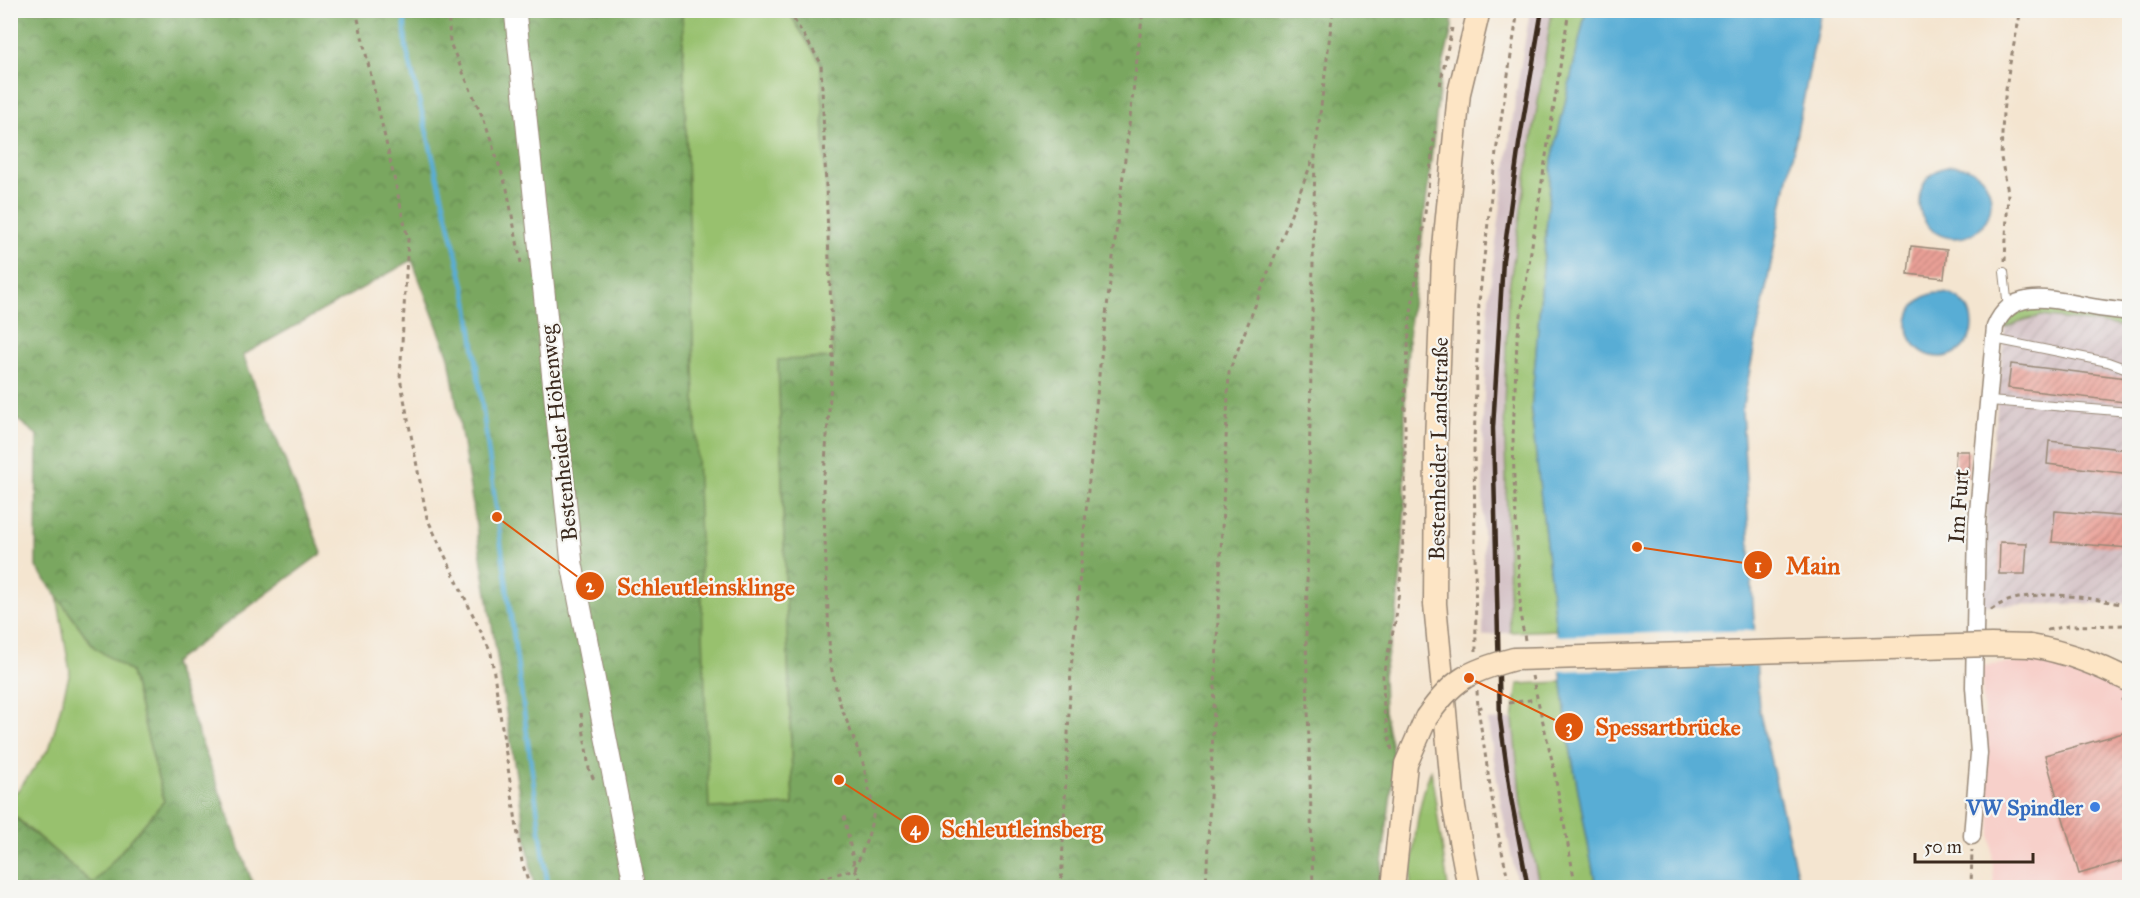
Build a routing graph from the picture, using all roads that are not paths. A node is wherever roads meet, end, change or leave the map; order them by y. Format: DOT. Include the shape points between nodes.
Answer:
graph roads {
  1 [pos="515,10"];
  2 [pos="1479,10"];
  3 [pos="2004,272"];
  4 [pos="2008,308"];
  5 [pos="2130,312"];
  6 [pos="1994,339"];
  7 [pos="2130,370"];
  8 [pos="1989,400"];
  9 [pos="2130,412"];
  10 [pos="2130,681"];
  11 [pos="1972,836"];
  12 [pos="635,888"];
  13 [pos="1393,888"];
  14 [pos="1469,888"];
  1 -- 12 [label="street, Bestenheider Höhenweg" via="572,564"];
  2 -- 14 [label="main road, Bestenheider Landstraße" via="1459,93 1443,258 1436,442 1436,604 1454,808"];
  3 -- 4 [label="lane"];
  4 -- 5 [label="street" via="2035,298"];
  4 -- 6 [label="street, Im Furt" via="1999,318"];
  6 -- 7 [label="lane"];
  6 -- 8 [label="street, Im Furt"];
  8 -- 9 [label="lane"];
  8 -- 11 [label="street, Im Furt" via="1977,523 1974,687 1979,753"];
  10 -- 13 [label="main road, bridge" via="2035,638 1991,645 1514,659 1488,666 1453,684 1425,718 1406,764"];
}
